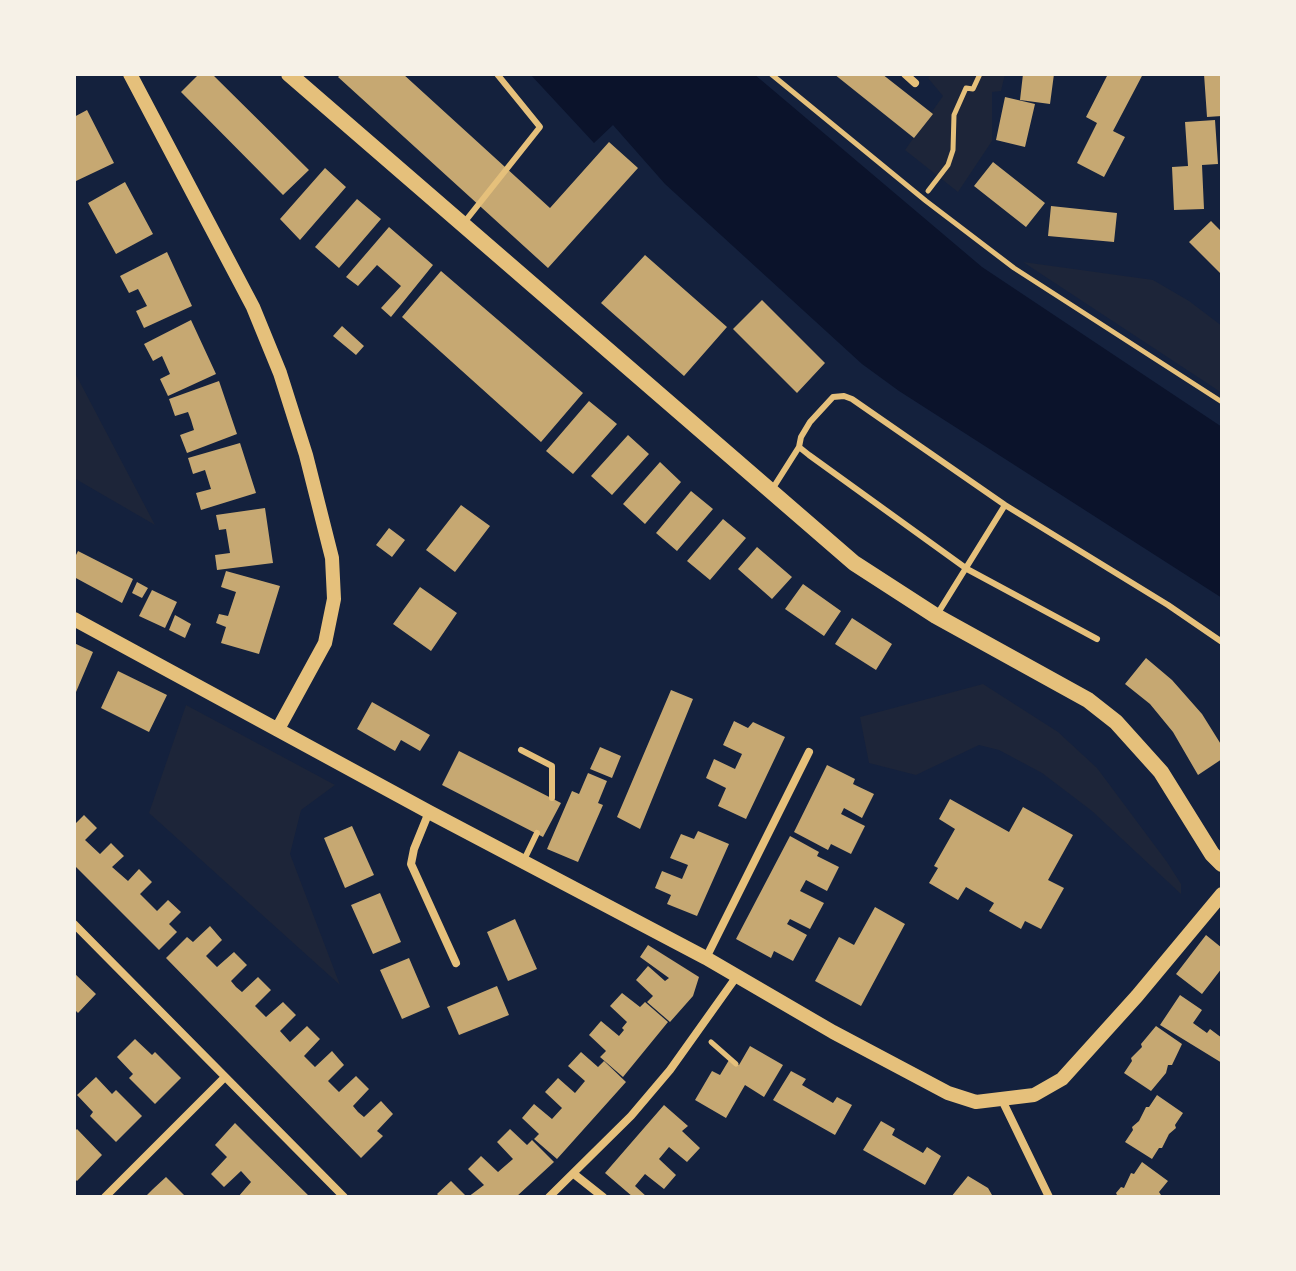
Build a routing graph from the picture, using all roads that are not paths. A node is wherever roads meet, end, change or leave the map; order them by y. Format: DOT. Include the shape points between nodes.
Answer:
graph roads {
  1 [pos="130,74"];
  2 [pos="289,74"];
  3 [pos="497,74"];
  4 [pos="905,74"];
  5 [pos="915,83"];
  6 [pos="463,224"];
  7 [pos="799,447"];
  8 [pos="771,491"];
  9 [pos="1005,505"];
  10 [pos="967,569"];
  11 [pos="936,616"];
  12 [pos="74,619"];
  13 [pos="1097,639"];
  14 [pos="1222,642"];
  15 [pos="278,729"];
  16 [pos="521,750"];
  17 [pos="809,752"];
  18 [pos="552,798"];
  19 [pos="429,812"];
  20 [pos="537,833"];
  21 [pos="523,862"];
  22 [pos="1222,864"];
  23 [pos="1222,894"];
  24 [pos="74,924"];
  25 [pos="706,958"];
  26 [pos="456,963"];
  27 [pos="737,976"];
  28 [pos="225,1077"];
  29 [pos="1002,1100"];
  30 [pos="574,1174"];
  31 [pos="105,1197"];
  32 [pos="344,1197"];
  33 [pos="549,1197"];
  34 [pos="603,1197"];
  35 [pos="1049,1197"];
  1 -- 15 [label="street" via="253,307 306,455 332,558 334,599 325,643"];
  2 -- 6 [label="main road"];
  3 -- 6 [label="lane" via="540,127"];
  4 -- 5 [label="street"];
  6 -- 8 [label="main road"];
  7 -- 8 [label="lane"];
  7 -- 9 [label="lane" via="820,411 833,397 844,396"];
  7 -- 10 [label="lane"];
  8 -- 11 [label="main road" via="854,563"];
  9 -- 10 [label="lane"];
  9 -- 14 [label="lane"];
  10 -- 11 [label="lane"];
  10 -- 13 [label="lane"];
  11 -- 22 [label="main road" via="1088,700 1116,722 1161,772"];
  12 -- 15 [label="street"];
  15 -- 19 [label="street"];
  16 -- 18 [label="lane" via="552,766"];
  17 -- 25 [label="street"];
  19 -- 21 [label="street"];
  19 -- 26 [label="street" via="411,864"];
  20 -- 21 [label="lane"];
  21 -- 25 [label="street"];
  23 -- 29 [label="street" via="1062,1079 1034,1095"];
  24 -- 28 [label="street"];
  25 -- 27 [label="street"];
  27 -- 29 [label="street" via="948,1093 976,1102"];
  27 -- 30 [label="street" via="670,1070"];
  28 -- 31 [label="street"];
  28 -- 32 [label="street"];
  29 -- 35 [label="street"];
  30 -- 33 [label="street"];
  30 -- 34 [label="street"];
}
